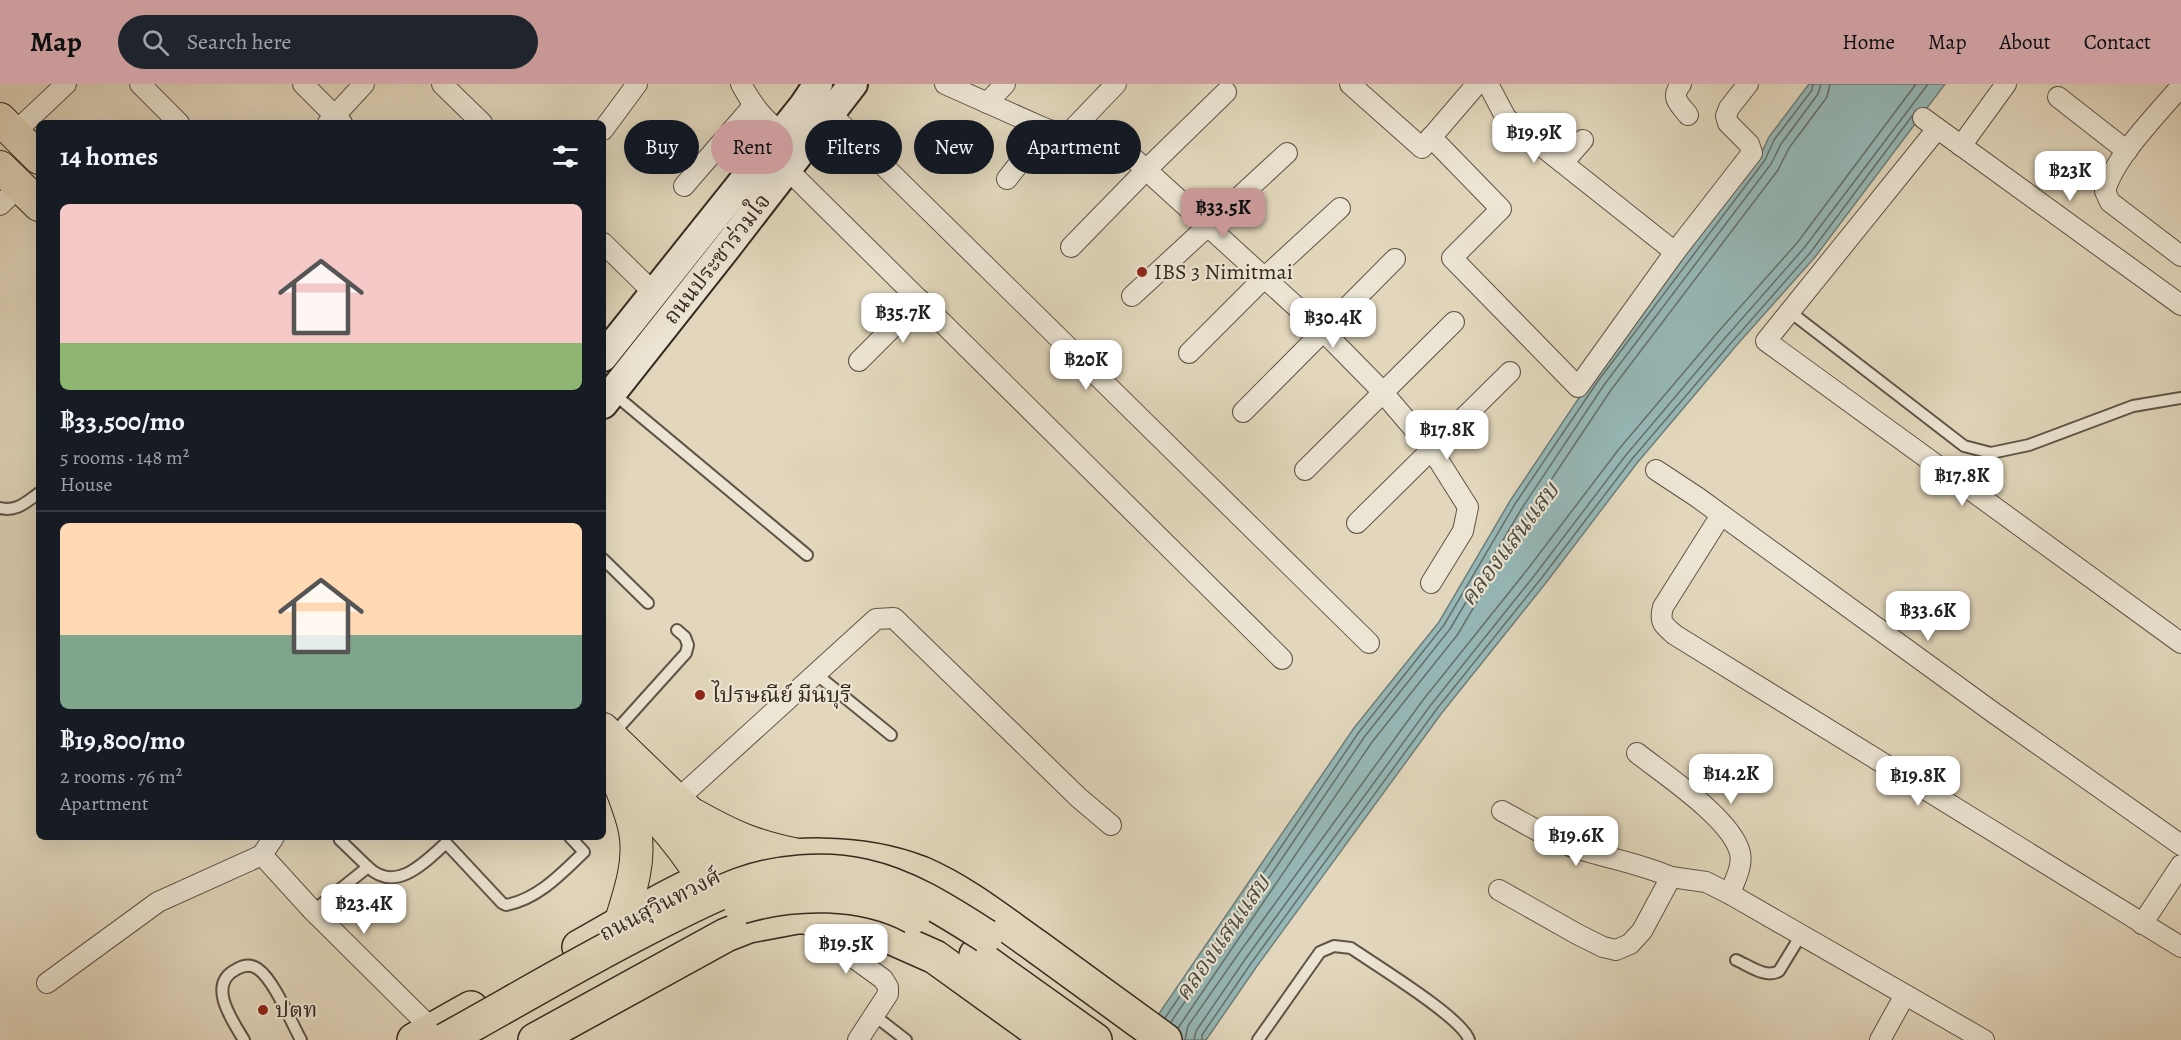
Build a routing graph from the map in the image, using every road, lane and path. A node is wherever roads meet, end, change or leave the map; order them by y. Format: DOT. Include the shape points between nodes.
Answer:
graph roads {
  1 [pos="66,84"];
  2 [pos="140,84"];
  3 [pos="303,84"];
  4 [pos="364,84"];
  5 [pos="442,84"];
  6 [pos="638,84"];
  7 [pos="741,84"];
  8 [pos="819,84"];
  9 [pos="853,84"];
  10 [pos="945,84"];
  11 [pos="1005,84"];
  12 [pos="1116,84"];
  13 [pos="1350,84"];
  14 [pos="1477,84"];
  15 [pos="1488,84"];
  16 [pos="1681,84"];
  17 [pos="1748,84"];
  18 [pos="2006,84"];
  19 [pos="2181,86"];
  20 [pos="1226,92"];
  21 [pos="2058,97"];
  22 [pos="987,103"];
  23 [pos="753,106"];
  24 [pos="830,113"];
  25 [pos="1688,115"];
  26 [pos="176,120"];
  27 [pos="334,120"];
  28 [pos="336,120"];
  29 [pos="479,120"];
  30 [pos="766,120"];
  31 [pos="791,120"];
  32 [pos="1026,120"];
  33 [pos="1081,120"];
  34 [pos="7,126"];
  35 [pos="606,126"];
  36 [pos="1431,137"];
  37 [pos="1583,140"];
  38 [pos="1961,146"];
  39 [pos="2127,151"];
  40 [pos="1287,153"];
  41 [pos="36,155"];
  42 [pos="793,161"];
  43 [pos="1563,163"];
  44 [pos="1141,165"];
  45 [pos="1146,170"];
  46 [pos="748,174"];
  47 [pos="783,174"];
  48 [pos="792,174"];
  49 [pos="1011,174"];
  50 [pos="1007,179"];
  51 [pos="684,186"];
  52 [pos="1340,208"];
  53 [pos="1208,227"];
  54 [pos="606,246"];
  55 [pos="1071,247"];
  56 [pos="1675,252"];
  57 [pos="2181,254"];
  58 [pos="1395,259"];
  59 [pos="1264,278"];
  60 [pos="654,293"];
  61 [pos="1132,296"];
  62 [pos="920,300"];
  63 [pos="2181,305"];
  64 [pos="1789,311"];
  65 [pos="1454,322"];
  66 [pos="1324,332"];
  67 [pos="606,353"];
  68 [pos="1189,353"];
  69 [pos="859,361"];
  70 [pos="1510,372"];
  71 [pos="1383,393"];
  72 [pos="608,398"];
  73 [pos="2181,398"];
  74 [pos="1243,411"];
  75 [pos="1432,450"];
  76 [pos="1305,470"];
  77 [pos="1656,470"];
  78 [pos="36,495"];
  79 [pos="0,508"];
  80 [pos="1722,516"];
  81 [pos="1358,523"];
  82 [pos="807,555"];
  83 [pos="606,562"];
  84 [pos="1431,583"];
  85 [pos="648,603"];
  86 [pos="677,630"];
  87 [pos="1369,642"];
  88 [pos="2181,642"];
  89 [pos="1282,659"];
  90 [pos="816,674"];
  91 [pos="891,735"];
  92 [pos="609,751"];
  93 [pos="1637,753"];
  94 [pos="683,805"];
  95 [pos="1502,811"];
  96 [pos="1112,825"];
  97 [pos="340,840"];
  98 [pos="446,840"];
  99 [pos="448,840"];
  100 [pos="573,840"];
  101 [pos="2181,845"];
  102 [pos="267,847"];
  103 [pos="804,856"];
  104 [pos="2181,865"];
  105 [pos="368,867"];
  106 [pos="715,875"];
  107 [pos="1671,877"];
  108 [pos="1499,890"];
  109 [pos="1730,894"];
  110 [pos="318,908"];
  111 [pos="797,917"];
  112 [pos="620,924"];
  113 [pos="2142,924"];
  114 [pos="737,931"];
  115 [pos="1801,935"];
  116 [pos="2181,948"];
  117 [pos="1736,960"];
  118 [pos="47,983"];
  119 [pos="1905,995"];
  120 [pos="875,1016"];
  121 [pos="431,1036"];
  122 [pos="244,1040"];
  123 [pos="301,1040"];
  124 [pos="490,1040"];
  125 [pos="536,1040"];
  126 [pos="858,1040"];
  127 [pos="906,1040"];
  128 [pos="1050,1040"];
  129 [pos="1095,1040"];
  130 [pos="1131,1040"];
  131 [pos="1165,1040"];
  132 [pos="1258,1040"];
  133 [pos="1469,1040"];
  134 [pos="1880,1040"];
  135 [pos="1984,1040"];
  1 -- 34 [label="street"];
  2 -- 26 [label="street"];
  3 -- 27 [label="street"];
  4 -- 28 [label="street"];
  5 -- 29 [label="street"];
  6 -- 35 [label="street"];
  7 -- 23 [label="street"];
  8 -- 31 [label="main road, ถนนประชาร่วมใจ"];
  9 -- 24 [label="main road, ถนนประชาร่วมใจ"];
  10 -- 22 [label="street"];
  11 -- 22 [label="street"];
  12 -- 33 [label="street"];
  13 -- 36 [label="street" via="1422,148"];
  14 -- 36 [label="street"];
  15 -- 43 [label="street" via="1506,118"];
  16 -- 25 [label="street" via="1676,99"];
  17 -- 56 [label="street" via="1726,116 1752,153"];
  18 -- 38 [label="street"];
  19 -- 39 [label="street"];
  20 -- 45 [label="street"];
  21 -- 39 [label="street"];
  22 -- 32 [label="street"];
  23 -- 30 [label="street"];
  23 -- 51 [label="street"];
  24 -- 42 [label="main road, ถนนประชาร่วมใจ"];
  24 -- 87 [label="street"];
  34 -- 41 [label="main road"];
  36 -- 56 [label="street" via="1501,208 1452,258 1578,387"];
  37 -- 43 [label="street"];
  38 -- 63 [label="street"];
  38 -- 64 [label="street" via="1930,124"];
  39 -- 57 [label="street" via="2108,179 2105,191 2110,202"];
  40 -- 53 [label="street"];
  43 -- 56 [label="street"];
  44 -- 45 [label="street"];
  45 -- 53 [label="street"];
  45 -- 55 [label="street"];
  46 -- 60 [label="main road, ถนนประชาร่วมใจ"];
  47 -- 72 [label="main road, ถนนประชาร่วมใจ"];
  48 -- 62 [label="street"];
  49 -- 50 [label="street"];
  52 -- 59 [label="street"];
  53 -- 59 [label="street"];
  53 -- 61 [label="street"];
  54 -- 60 [label="street"];
  58 -- 66 [label="street"];
  59 -- 66 [label="street"];
  59 -- 68 [label="street"];
  60 -- 67 [label="main road, ถนนประชาร่วมใจ"];
  62 -- 69 [label="street"];
  62 -- 89 [label="street"];
  64 -- 73 [label="lane" via="1964,446 1991,453 2029,445 2133,406"];
  64 -- 88 [label="street" via="1766,341"];
  65 -- 71 [label="street"];
  66 -- 71 [label="street"];
  66 -- 74 [label="street"];
  70 -- 75 [label="street"];
  71 -- 75 [label="street"];
  71 -- 76 [label="street"];
  72 -- 82 [label="lane"];
  75 -- 81 [label="street"];
  75 -- 84 [label="street" via="1468,507 1463,531"];
  77 -- 80 [label="street"];
  78 -- 79 [label="lane" via="20,507"];
  80 -- 101 [label="street"];
  80 -- 113 [label="street" via="1663,607 1660,617 1664,626"];
  83 -- 85 [label="lane"];
  86 -- 92 [label="lane" via="685,637 686,653"];
  90 -- 91 [label="lane"];
  90 -- 94 [label="street"];
  90 -- 96 [label="street" via="876,619 894,618 1079,798"];
  92 -- 94 [label="main road"];
  92 -- 106 [label="main road" via="691,858"];
  92 -- 112 [label="main road" via="633,823 637,848"];
  93 -- 109 [label="street" via="1715,815 1732,835 1740,864"];
  94 -- 103 [label="main road" via="739,839"];
  94 -- 106 [label="main road"];
  95 -- 107 [label="street" via="1571,846"];
  97 -- 105 [label="lane"];
  98 -- 105 [label="lane" via="407,874 388,878 377,876"];
  99 -- 100 [label="lane" via="506,905 533,896 563,873 584,852"];
  102 -- 110 [label="street"];
  102 -- 118 [label="street" via="158,902"];
  103 -- 106 [label="highway, ถนนสุวินทวงศ์" via="774,858"];
  103 -- 131 [label="highway, ถนนสุวินทวงศ์" via="865,858 919,873 966,897"];
  104 -- 113 [label="street"];
  105 -- 110 [label="lane"];
  106 -- 112 [label="highway, ถนนสุวินทวงศ์"];
  106 -- 114 [label="highway"];
  107 -- 108 [label="street" via="1642,931 1630,944 1617,950 1577,934"];
  107 -- 109 [label="street" via="1706,882"];
  109 -- 115 [label="street"];
  110 -- 121 [label="street"];
  111 -- 114 [label="highway"];
  111 -- 120 [label="street" via="883,979 888,994"];
  111 -- 128 [label="highway" via="840,919 865,926 935,957"];
  112 -- 121 [label="highway, ถนนสุวินทวงศ์"];
  113 -- 116 [label="street"];
  114 -- 125 [label="highway"];
  115 -- 117 [label="lane" via="1774,974"];
  115 -- 119 [label="street"];
  119 -- 134 [label="street"];
  119 -- 135 [label="street"];
  120 -- 126 [label="street"];
  120 -- 127 [label="lane"];
  121 -- 130 [label="highway, ถนนสุวินทวงศ์, bridge" via="740,885 785,874 827,871 865,876 937,906 986,936"];
  122 -- 123 [label="lane" via="221,993 226,975 245,965 257,968 268,979"];
  124 -- 129 [label="highway, ถนนสุวินทวงศ์, bridge" via="719,914 791,897 825,896 897,909 976,955"];
  132 -- 133 [label="lane" via="1320,952 1334,946 1351,948 1439,1009"];
}
